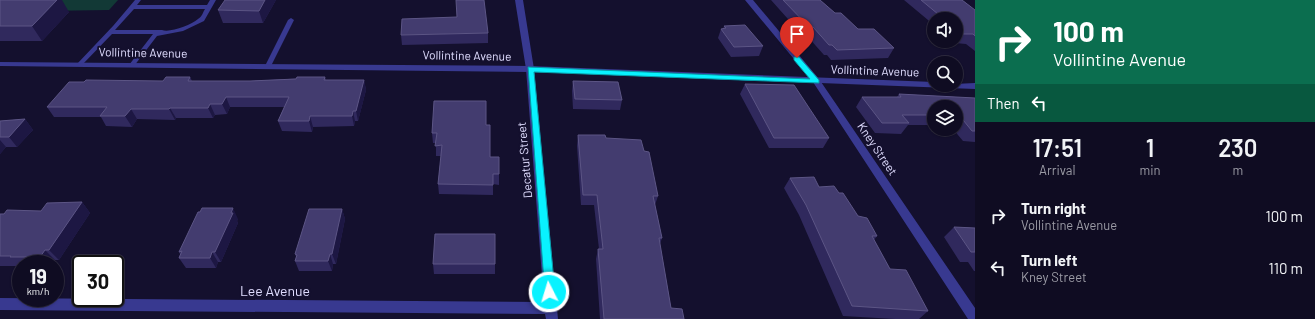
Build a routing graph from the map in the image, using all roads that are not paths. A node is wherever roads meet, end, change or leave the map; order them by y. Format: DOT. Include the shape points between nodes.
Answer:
graph roads {
  1 [pos="138,0"];
  2 [pos="213,0"];
  3 [pos="518,0"];
  4 [pos="749,0"];
  5 [pos="209,7"];
  6 [pos="132,8"];
  7 [pos="291,20"];
  8 [pos="111,32"];
  9 [pos="170,32"];
  10 [pos="0,64"];
  11 [pos="79,64"];
  12 [pos="132,65"];
  13 [pos="268,66"];
  14 [pos="530,69"];
  15 [pos="816,81"];
  16 [pos="927,85"];
  17 [pos="963,86"];
  18 [pos="975,86"];
  19 [pos="0,304"];
  20 [pos="551,313"];
  21 [pos="975,319"];
  1 -- 6 [label="lane"];
  2 -- 5 [label="lane"];
  3 -- 14 [label="street, Decatur Street"];
  4 -- 15 [label="street, Kney Street"];
  5 -- 6 [label="lane"];
  5 -- 9 [label="lane" via="198,23"];
  6 -- 8 [label="lane"];
  7 -- 13 [label="lane"];
  8 -- 9 [label="lane"];
  8 -- 11 [label="lane"];
  9 -- 12 [label="lane" via="155,35"];
  10 -- 11 [label="street, Vollintine Avenue"];
  11 -- 12 [label="street, Vollintine Avenue"];
  12 -- 13 [label="street, Vollintine Avenue"];
  13 -- 14 [label="street, Vollintine Avenue"];
  14 -- 15 [label="street, Vollintine Avenue"];
  14 -- 20 [label="street, Decatur Street"];
  15 -- 16 [label="street, Vollintine Avenue"];
  15 -- 21 [label="street, Kney Street"];
  17 -- 18 [label="street, Vollintine Avenue"];
  19 -- 20 [label="street, Lee Avenue"];
}
